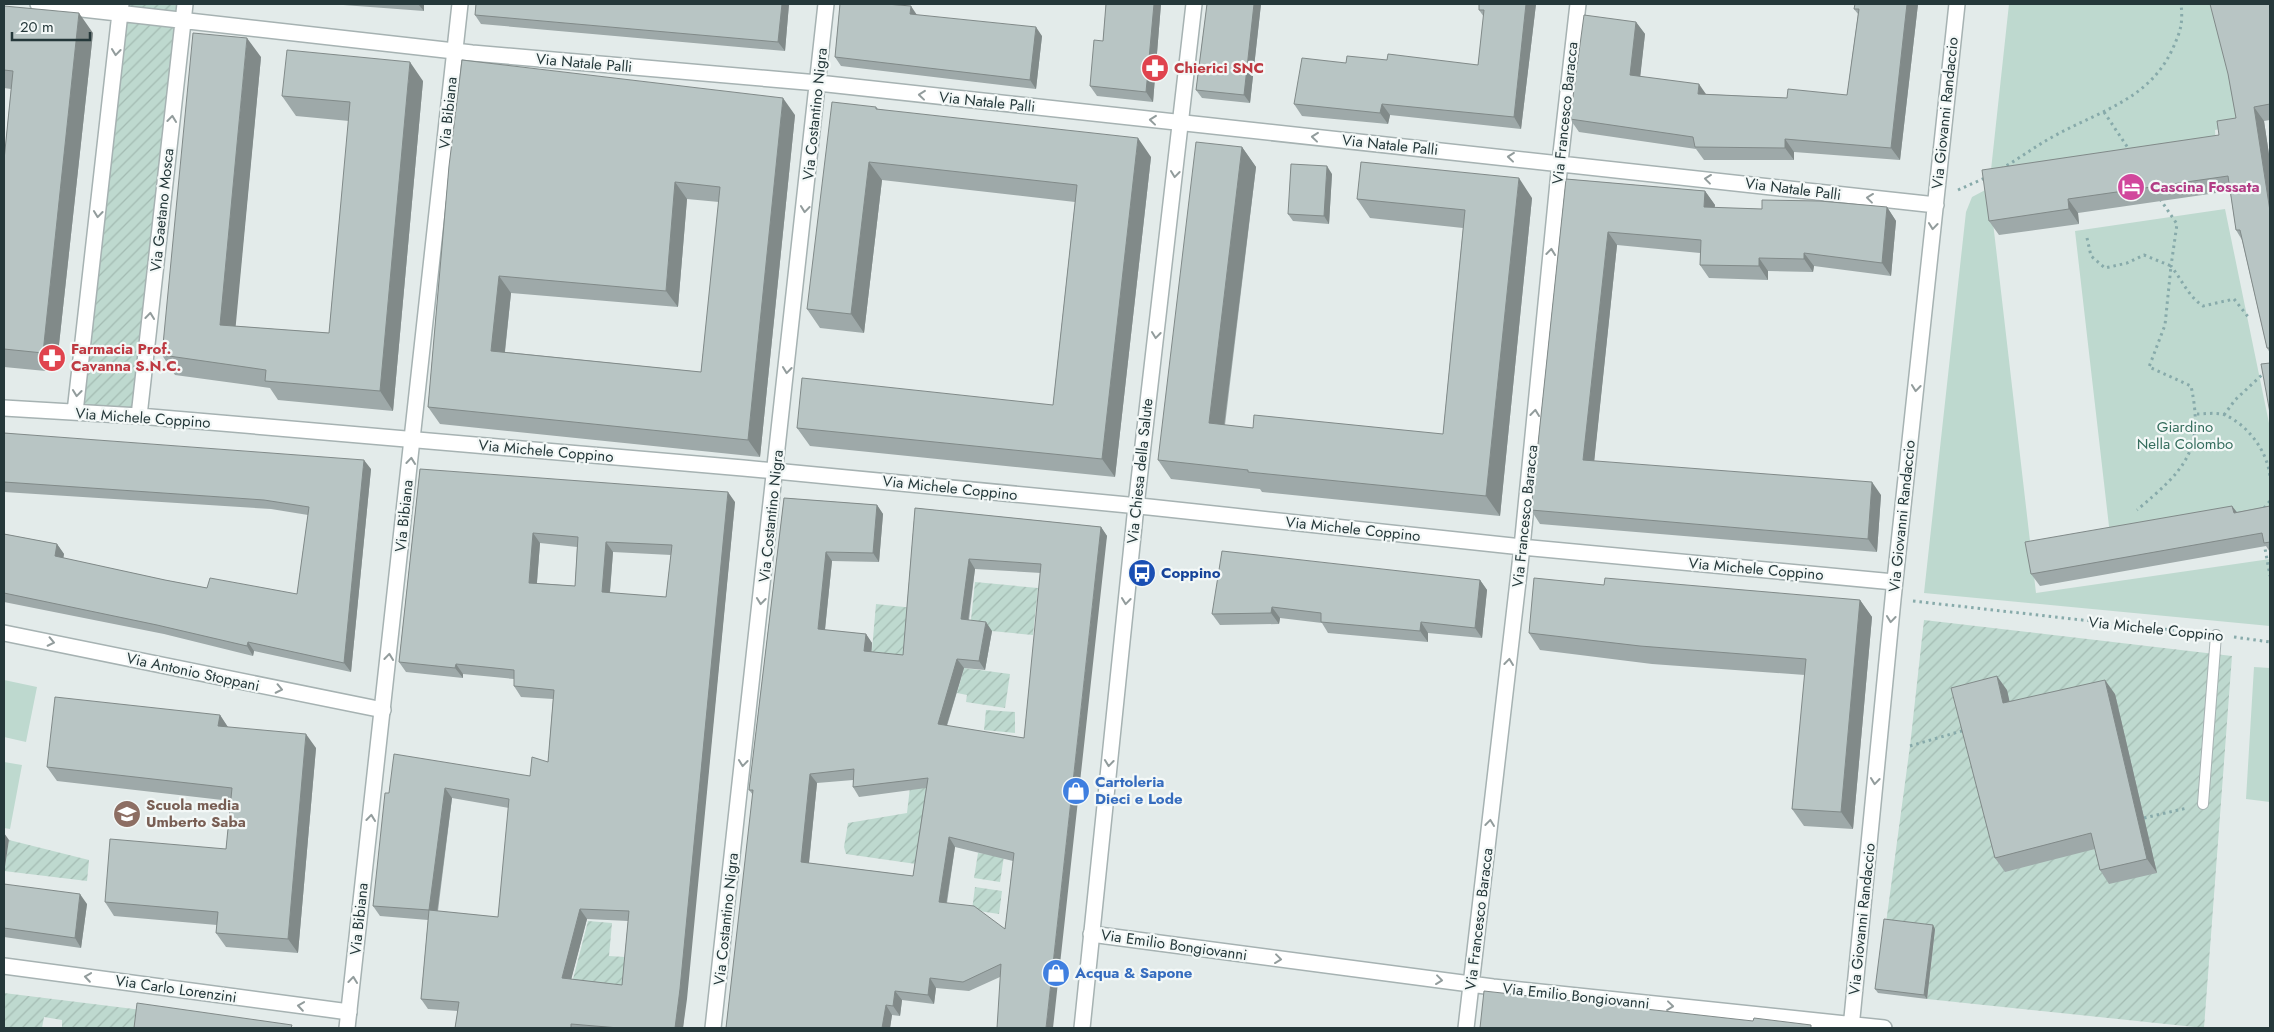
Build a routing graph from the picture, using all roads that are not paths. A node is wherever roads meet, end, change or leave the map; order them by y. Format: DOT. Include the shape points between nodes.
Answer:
graph roads {
  1 [pos="38,4"];
  2 [pos="185,4"];
  3 [pos="460,4"];
  4 [pos="826,4"];
  5 [pos="1194,4"];
  6 [pos="1578,4"];
  7 [pos="1957,4"];
  8 [pos="121,8"];
  9 [pos="183,20"];
  10 [pos="455,51"];
  11 [pos="818,83"];
  12 [pos="1181,123"];
  13 [pos="1560,162"];
  14 [pos="1936,201"];
  15 [pos="4,408"];
  16 [pos="75,412"];
  17 [pos="139,416"];
  18 [pos="413,440"];
  19 [pos="776,471"];
  20 [pos="1136,506"];
  21 [pos="1522,547"];
  22 [pos="1894,582"];
  23 [pos="4,633"];
  24 [pos="2216,636"];
  25 [pos="383,710"];
  26 [pos="2203,804"];
  27 [pos="1091,934"];
  28 [pos="4,966"];
  29 [pos="1471,984"];
  30 [pos="349,1012"];
  31 [pos="1851,1026"];
  32 [pos="347,1028"];
  33 [pos="713,1028"];
  34 [pos="1082,1028"];
  35 [pos="1466,1028"];
  36 [pos="1884,1028"];
  1 -- 8 [label="street, Via Natale Palli"];
  2 -- 9 [label="street, Via Gaetano Mosca"];
  3 -- 10 [label="street, Via Bibiana"];
  4 -- 11 [label="street, Via Costantino Nigra"];
  5 -- 12 [label="street, Via Chiesa della Salute"];
  6 -- 13 [label="street, Via Francesco Baracca"];
  7 -- 14 [label="street, Via Giovanni Randaccio"];
  8 -- 9 [label="street, Via Natale Palli"];
  8 -- 16 [label="street, one-way"];
  9 -- 10 [label="street, Via Natale Palli"];
  17 -- 9 [label="street, Via Gaetano Mosca, one-way"];
  10 -- 11 [label="street, Via Natale Palli"];
  10 -- 18 [label="street, Via Bibiana"];
  12 -- 11 [label="street, Via Natale Palli, one-way"];
  11 -- 19 [label="street, Via Costantino Nigra, one-way"];
  13 -- 12 [label="street, Via Natale Palli, one-way"];
  12 -- 20 [label="street, Via Chiesa della Salute, one-way"];
  14 -- 13 [label="street, Via Natale Palli, one-way"];
  21 -- 13 [label="street, Via Francesco Baracca, one-way"];
  14 -- 22 [label="street, Via Giovanni Randaccio, one-way"];
  15 -- 16 [label="street, Via Michele Coppino"];
  16 -- 17 [label="street, Via Michele Coppino"];
  17 -- 18 [label="street, Via Michele Coppino"];
  18 -- 19 [label="street, Via Michele Coppino"];
  25 -- 18 [label="street, Via Bibiana, one-way"];
  19 -- 20 [label="street, Via Michele Coppino"];
  19 -- 33 [label="street, Via Costantino Nigra, one-way"];
  20 -- 21 [label="street, Via Michele Coppino"];
  20 -- 27 [label="street, Via Chiesa della Salute, one-way"];
  21 -- 22 [label="street, Via Michele Coppino"];
  29 -- 21 [label="street, Via Francesco Baracca, one-way"];
  22 -- 31 [label="street, Via Giovanni Randaccio, one-way"];
  23 -- 25 [label="street, Via Antonio Stoppani, one-way"];
  24 -- 26 [label="lane"];
  30 -- 25 [label="street, Via Bibiana, one-way"];
  27 -- 29 [label="street, Via Emilio Bongiovanni, one-way"];
  27 -- 34 [label="street, Via Chiesa della Salute"];
  30 -- 28 [label="street, Via Carlo Lorenzini, one-way"];
  29 -- 31 [label="street, Via Emilio Bongiovanni, one-way"];
  29 -- 35 [label="street, Via Francesco Baracca"];
  30 -- 32 [label="street, Via Bibiana"];
  31 -- 36 [label="street, Via Emilio Bongiovanni"];
}
